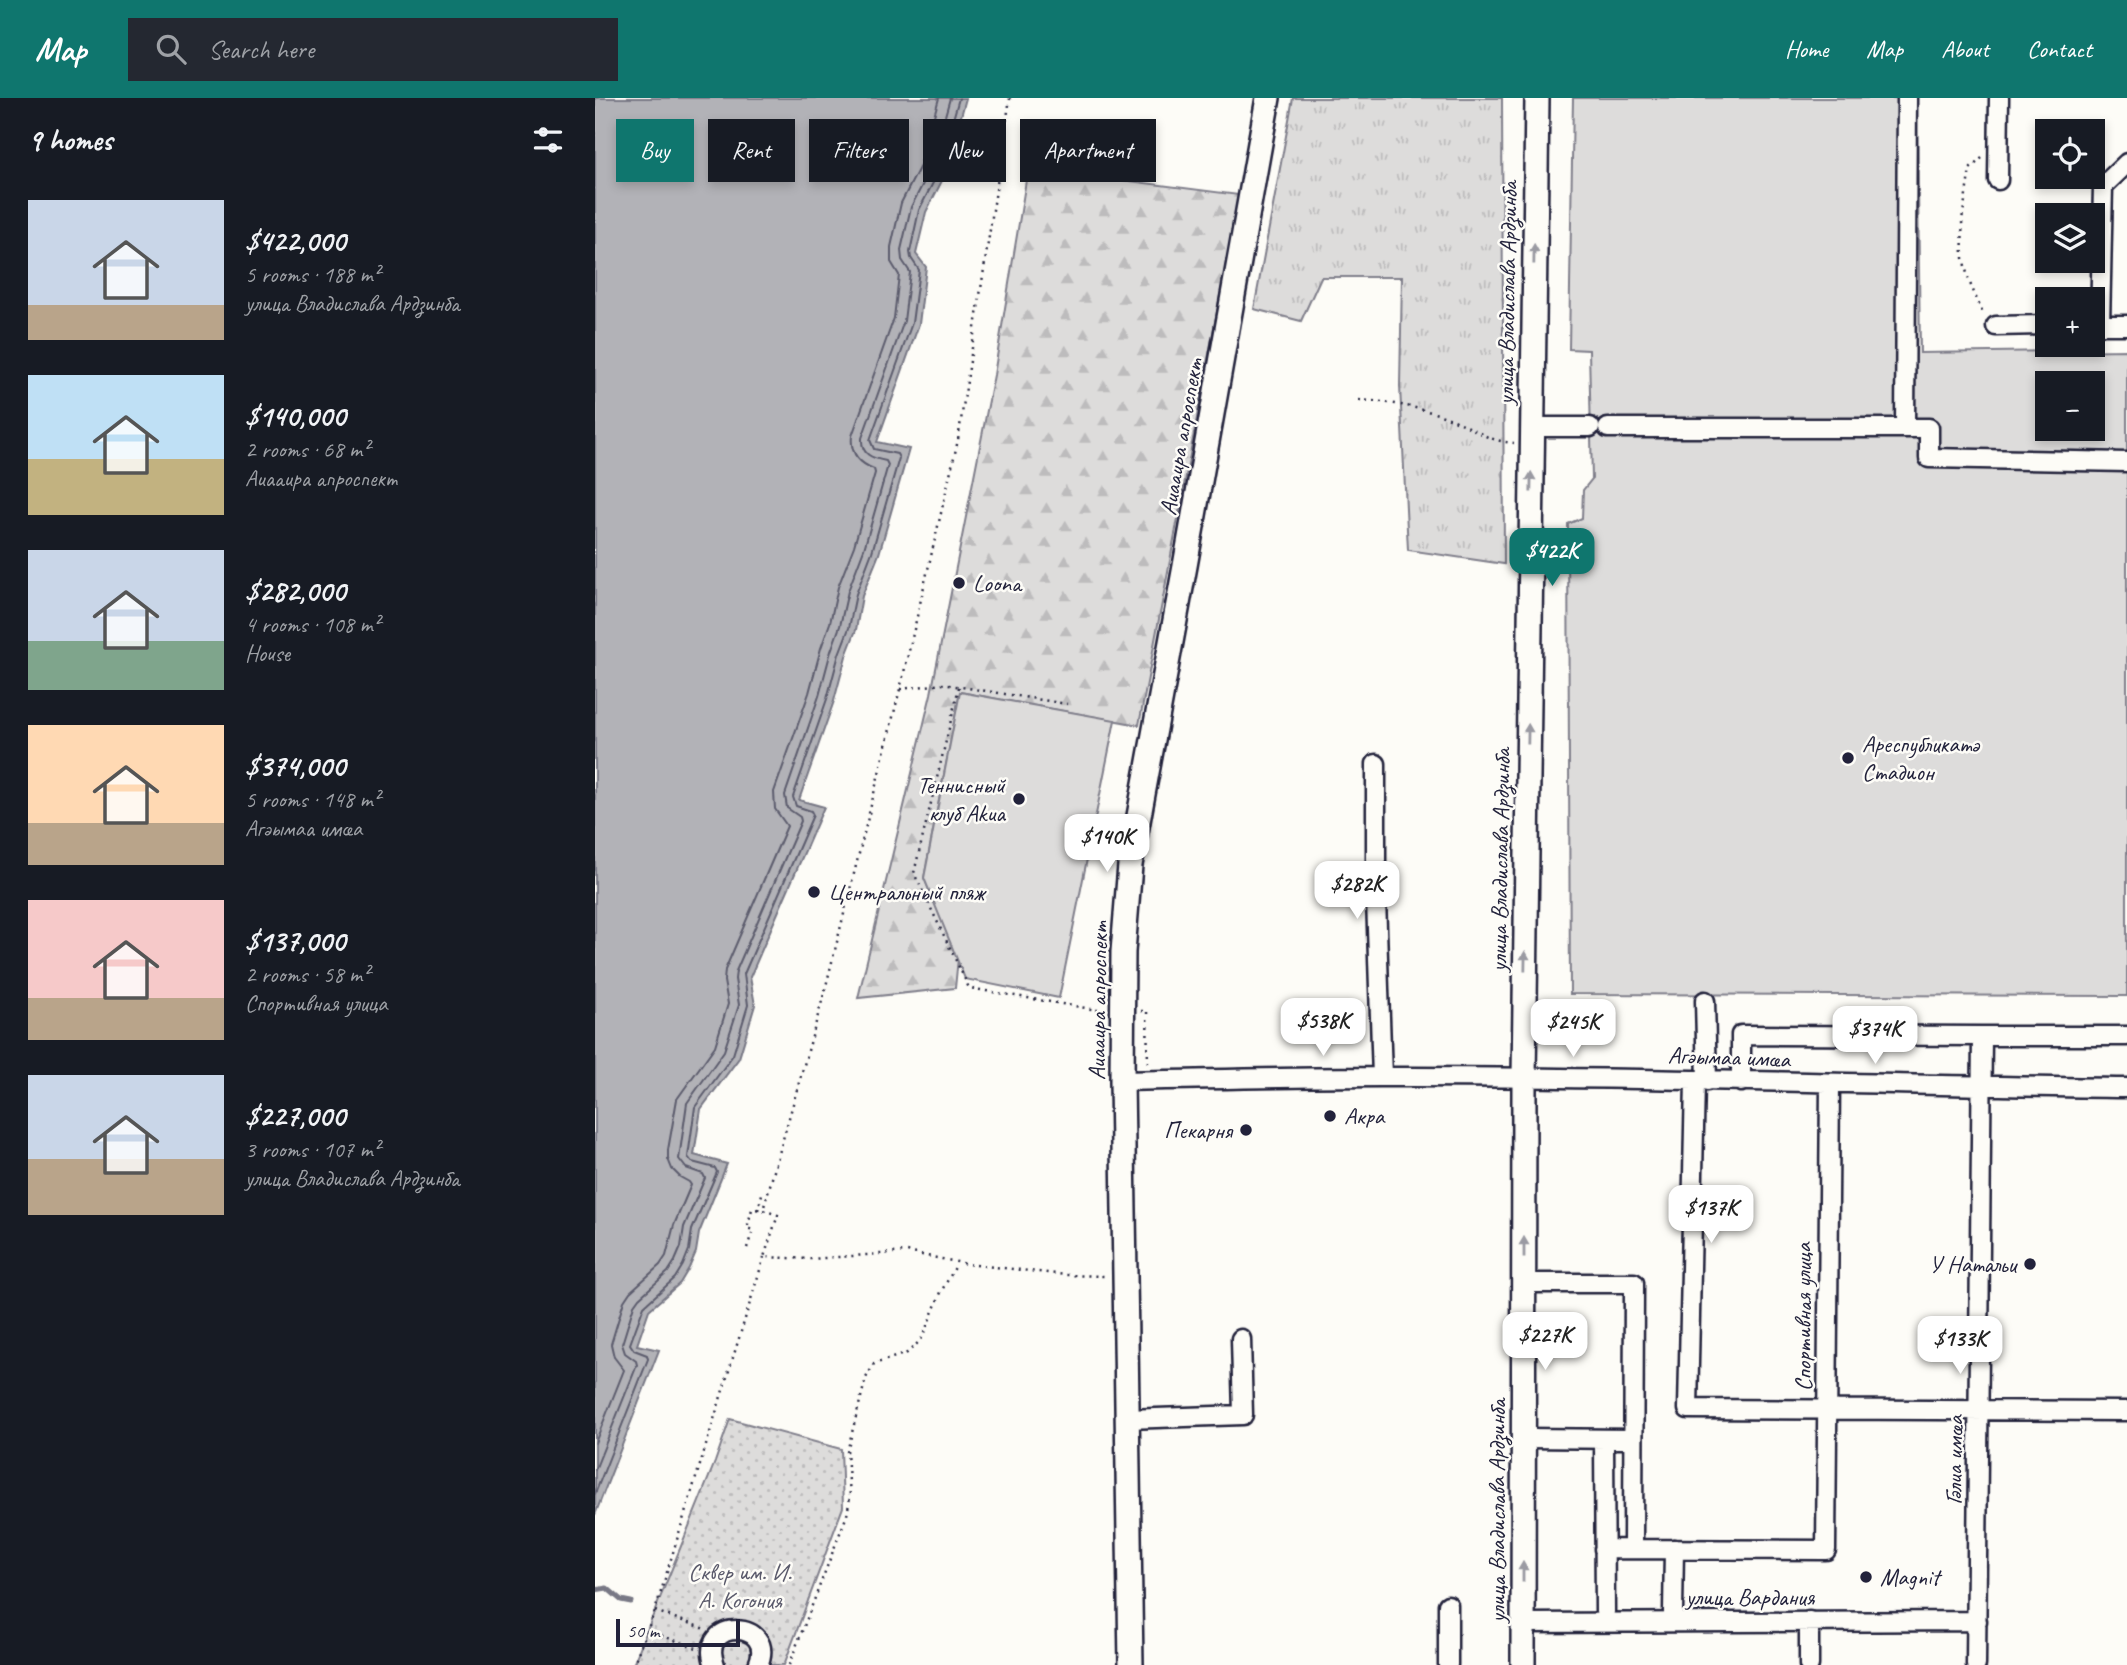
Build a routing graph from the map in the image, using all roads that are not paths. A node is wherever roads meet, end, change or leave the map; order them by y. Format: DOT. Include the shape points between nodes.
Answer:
graph roads {
  1 [pos="1268,98"];
  2 [pos="1537,98"];
  3 [pos="1907,98"];
  4 [pos="1999,98"];
  5 [pos="2127,163"];
  6 [pos="1998,180"];
  7 [pos="2099,287"];
  8 [pos="2105,325"];
  9 [pos="2127,325"];
  10 [pos="1996,326"];
  11 [pos="2035,326"];
  12 [pos="1590,427"];
  13 [pos="1608,428"];
  14 [pos="1905,428"];
  15 [pos="1531,436"];
  16 [pos="2127,462"];
  17 [pos="1376,764"];
  18 [pos="1705,1001"];
  19 [pos="1982,1036"];
  20 [pos="2127,1036"];
  21 [pos="1382,1077"];
  22 [pos="1524,1078"];
  23 [pos="1122,1081"];
  24 [pos="1701,1081"];
  25 [pos="1741,1082"];
  26 [pos="1830,1084"];
  27 [pos="1982,1087"];
  28 [pos="2127,1088"];
  29 [pos="1524,1283"];
  30 [pos="1241,1339"];
  31 [pos="1827,1409"];
  32 [pos="1979,1410"];
  33 [pos="2127,1411"];
  34 [pos="1127,1419"];
  35 [pos="1523,1438"];
  36 [pos="1604,1439"];
  37 [pos="1633,1439"];
  38 [pos="1633,1548"];
  39 [pos="1604,1549"];
  40 [pos="1674,1549"];
  41 [pos="1448,1605"];
  42 [pos="1605,1612"];
  43 [pos="1673,1612"];
  44 [pos="1809,1621"];
  45 [pos="1976,1621"];
  46 [pos="1523,1623"];
  47 [pos="714,1659"];
  48 [pos="762,1664"];
  49 [pos="1131,1665"];
  50 [pos="1448,1665"];
  51 [pos="1523,1665"];
  52 [pos="1809,1665"];
  53 [pos="1976,1665"];
  1 -- 23 [label="main road, Аиааира апроспект" via="1130,865 1123,952"];
  15 -- 2 [label="main road, улица Владислава Ардзинба, one-way"];
  3 -- 14 [label="street"];
  4 -- 6 [label="street"];
  5 -- 7 [label="street" via="2103,186"];
  8 -- 9 [label="street"];
  10 -- 11 [label="street"];
  12 -- 15 [label="street"];
  13 -- 14 [label="street"];
  14 -- 16 [label="street" via="1929,428 1929,458"];
  22 -- 15 [label="main road, улица Владислава Ардзинба, one-way"];
  17 -- 21 [label="street"];
  18 -- 24 [label="street"];
  19 -- 20 [label="street"];
  19 -- 25 [label="street" via="1741,1035"];
  19 -- 27 [label="street, Гәлиа имҩа"];
  21 -- 22 [label="street, Агәымаа имҩа"];
  21 -- 23 [label="street, Агәымаа имҩа"];
  22 -- 24 [label="street, Агәымаа имҩа"];
  29 -- 22 [label="main road, улица Владислава Ардзинба, one-way"];
  23 -- 34 [label="main road, Аиааира апроспект"];
  24 -- 25 [label="street, Агәымаа имҩа"];
  24 -- 31 [label="street" via="1688,1409"];
  25 -- 26 [label="street, Агәымаа имҩа"];
  26 -- 27 [label="street, Агәымаа имҩа"];
  26 -- 31 [label="street, Спортивная улица"];
  27 -- 28 [label="street, Агәымаа имҩа"];
  27 -- 32 [label="street, Гәлиа имҩа"];
  29 -- 35 [label="main road, улица Владислава Ардзинба"];
  29 -- 37 [label="street" via="1634,1283"];
  30 -- 34 [label="street" via="1243,1415"];
  31 -- 32 [label="street"];
  31 -- 40 [label="street, Спортивная улица" via="1826,1550"];
  32 -- 33 [label="street"];
  32 -- 45 [label="street, Гәлиа имҩа"];
  34 -- 49 [label="main road, Аиааира апроспект"];
  35 -- 36 [label="street"];
  46 -- 35 [label="main road, улица Владислава Ардзинба, one-way"];
  36 -- 37 [label="street"];
  36 -- 39 [label="street"];
  37 -- 38 [label="street"];
  38 -- 39 [label="street"];
  38 -- 40 [label="street"];
  39 -- 42 [label="street"];
  40 -- 43 [label="street"];
  41 -- 50 [label="street"];
  44 -- 45 [label="street, улица Вардания"];
  44 -- 46 [label="street, улица Вардания"];
  44 -- 52 [label="street"];
  45 -- 53 [label="street, Гәлиа имҩа"];
  46 -- 51 [label="main road, улица Владислава Ардзинба"];
  47 -- 48 [label="street" via="713,1646 721,1634 738,1629 747,1631 759,1644"];
}
